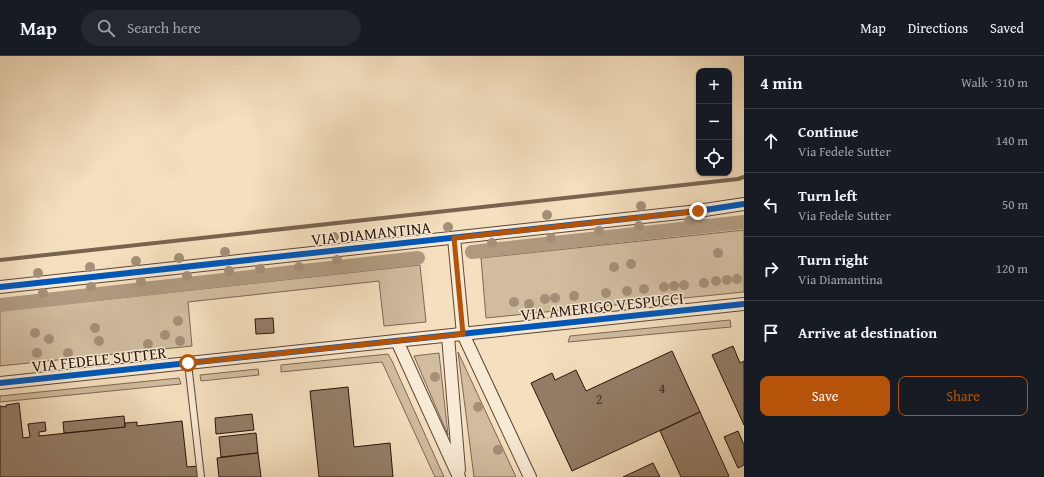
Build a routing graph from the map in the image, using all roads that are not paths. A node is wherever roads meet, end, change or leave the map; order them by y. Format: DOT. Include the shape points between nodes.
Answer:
graph roads {
  1 [pos="744,204"];
  2 [pos="454,238"];
  3 [pos="0,287"];
  4 [pos="744,304"];
  5 [pos="463,334"];
  6 [pos="448,336"];
  7 [pos="397,341"];
  8 [pos="188,363"];
  9 [pos="0,383"];
  10 [pos="201,477"];
  11 [pos="459,477"];
  12 [pos="530,477"];
  1 -- 2 [label="street, VIA DIAMANTINA"];
  2 -- 3 [label="street, VIA DIAMANTINA"];
  2 -- 5 [label="street"];
  4 -- 5 [label="street, VIA AMERIGO VESPUCCI"];
  5 -- 6 [label="street, VIA FEDELE SUTTER"];
  5 -- 12 [label="street"];
  6 -- 7 [label="street, VIA FEDELE SUTTER"];
  6 -- 11 [label="street"];
  7 -- 8 [label="street, VIA FEDELE SUTTER"];
  7 -- 11 [label="street"];
  8 -- 9 [label="street, VIA FEDELE SUTTER"];
  8 -- 10 [label="lane"];
}
